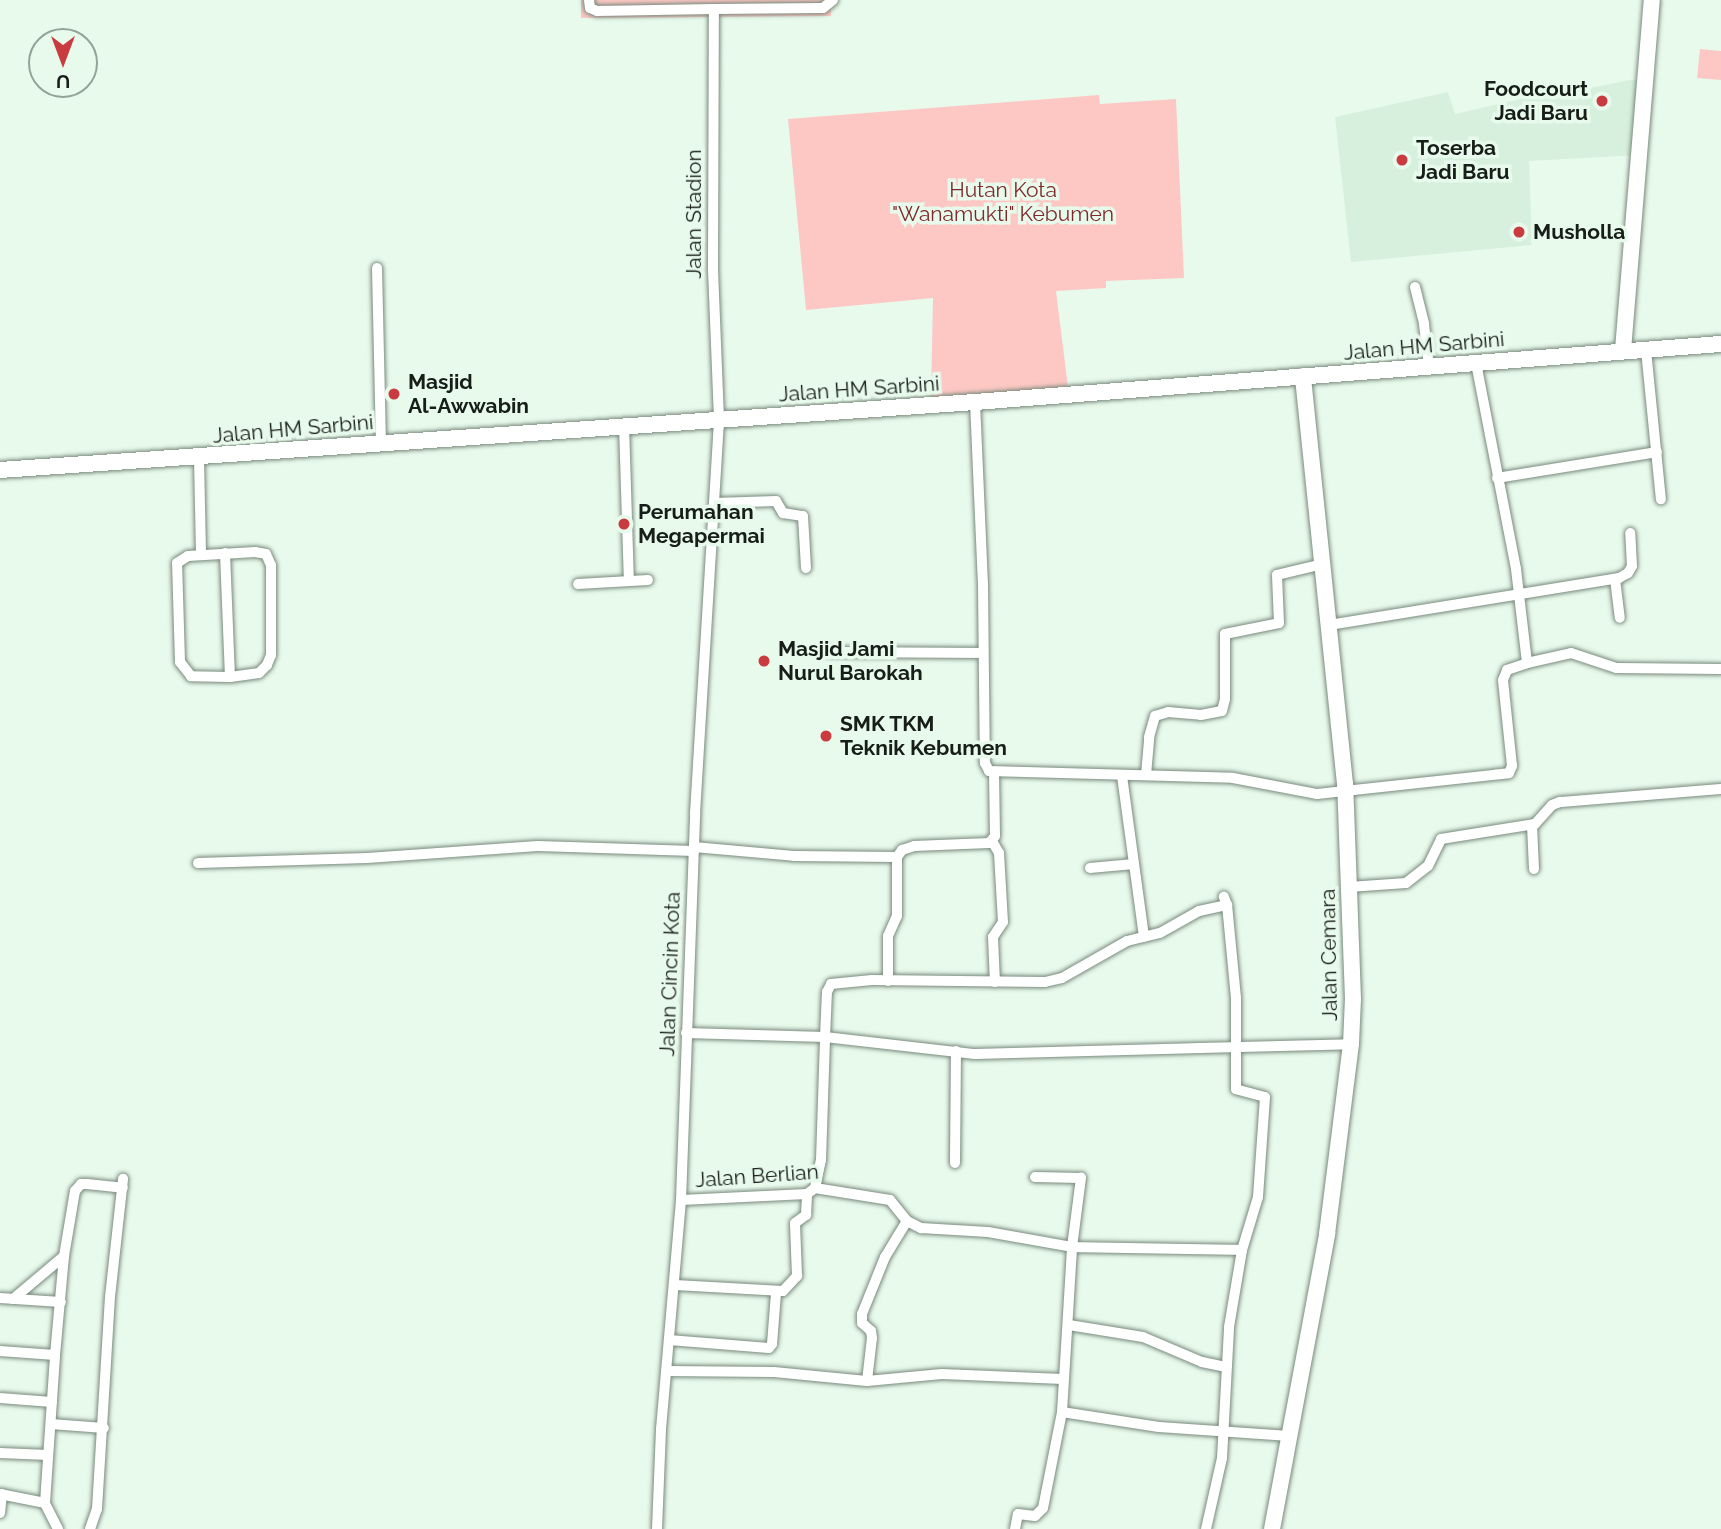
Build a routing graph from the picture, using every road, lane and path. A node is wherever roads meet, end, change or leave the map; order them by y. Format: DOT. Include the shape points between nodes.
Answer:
graph roads {
  1 [pos="589,0"];
  2 [pos="832,0"];
  3 [pos="1652,0"];
  4 [pos="714,9"];
  5 [pos="377,268"];
  6 [pos="1415,287"];
  7 [pos="1721,344"];
  8 [pos="1623,350"];
  9 [pos="1646,350"];
  10 [pos="1476,363"];
  11 [pos="1429,366"];
  12 [pos="1303,376"];
  13 [pos="975,402"];
  14 [pos="719,419"];
  15 [pos="624,425"];
  16 [pos="381,443"];
  17 [pos="1657,453"];
  18 [pos="199,458"];
  19 [pos="0,470"];
  20 [pos="1497,478"];
  21 [pos="1661,499"];
  22 [pos="715,503"];
  23 [pos="1630,533"];
  24 [pos="225,553"];
  25 [pos="201,554"];
  26 [pos="1323,564"];
  27 [pos="806,568"];
  28 [pos="1615,579"];
  29 [pos="629,580"];
  30 [pos="648,580"];
  31 [pos="579,584"];
  32 [pos="1520,593"];
  33 [pos="1620,618"];
  34 [pos="1329,625"];
  35 [pos="828,652"];
  36 [pos="983,653"];
  37 [pos="1527,663"];
  38 [pos="1721,669"];
  39 [pos="230,677"];
  40 [pos="994,772"];
  41 [pos="1146,775"];
  42 [pos="1122,776"];
  43 [pos="1721,789"];
  44 [pos="1345,793"];
  45 [pos="1532,825"];
  46 [pos="992,841"];
  47 [pos="694,849"];
  48 [pos="897,857"];
  49 [pos="198,863"];
  50 [pos="1134,864"];
  51 [pos="1090,868"];
  52 [pos="1534,869"];
  53 [pos="1349,887"];
  54 [pos="1144,936"];
  55 [pos="888,981"];
  56 [pos="995,982"];
  57 [pos="686,1033"];
  58 [pos="824,1037"];
  59 [pos="1352,1044"];
  60 [pos="1236,1048"];
  61 [pos="956,1051"];
  62 [pos="955,1163"];
  63 [pos="1035,1177"];
  64 [pos="811,1191"];
  65 [pos="681,1200"];
  66 [pos="906,1221"];
  67 [pos="1072,1247"];
  68 [pos="1242,1250"];
  69 [pos="65,1256"];
  70 [pos="675,1285"];
  71 [pos="776,1293"];
  72 [pos="0,1298"];
  73 [pos="13,1299"];
  74 [pos="61,1302"];
  75 [pos="1069,1325"];
  76 [pos="669,1340"];
  77 [pos="0,1351"];
  78 [pos="55,1355"];
  79 [pos="1226,1367"];
  80 [pos="666,1371"];
  81 [pos="1063,1379"];
  82 [pos="867,1381"];
  83 [pos="0,1398"];
  84 [pos="52,1402"];
  85 [pos="1062,1412"];
  86 [pos="51,1424"];
  87 [pos="104,1428"];
  88 [pos="1223,1433"];
  89 [pos="1290,1436"];
  90 [pos="0,1453"];
  91 [pos="48,1455"];
  92 [pos="1,1494"];
  93 [pos="46,1503"];
  94 [pos="0,1513"];
  95 [pos="58,1529"];
  96 [pos="90,1529"];
  97 [pos="657,1529"];
  98 [pos="1015,1529"];
  99 [pos="1206,1529"];
  100 [pos="1272,1529"];
  1 -- 4 [label="street" via="590,8 597,11"];
  2 -- 4 [label="street" via="823,8"];
  3 -- 8 [label="main road"];
  4 -- 14 [label="street, Jalan Stadion" via="713,267"];
  5 -- 16 [label="street"];
  6 -- 11 [label="street"];
  7 -- 9 [label="main road, Jalan HM Sarbini"];
  8 -- 9 [label="main road, Jalan HM Sarbini"];
  8 -- 10 [label="main road, Jalan HM Sarbini"];
  9 -- 17 [label="street"];
  10 -- 11 [label="main road, Jalan HM Sarbini"];
  10 -- 20 [label="street"];
  11 -- 12 [label="main road, Jalan HM Sarbini"];
  12 -- 13 [label="main road, Jalan HM Sarbini"];
  12 -- 26 [label="main road, Jalan Cemara"];
  13 -- 14 [label="main road, Jalan HM Sarbini"];
  13 -- 36 [label="street"];
  14 -- 15 [label="main road, Jalan HM Sarbini"];
  14 -- 22 [label="street, Jalan Cincin Kota"];
  15 -- 16 [label="main road, Jalan HM Sarbini"];
  15 -- 29 [label="street"];
  16 -- 18 [label="main road, Jalan HM Sarbini"];
  17 -- 20 [label="street"];
  17 -- 21 [label="street"];
  18 -- 19 [label="main road, Jalan HM Sarbini"];
  18 -- 25 [label="street"];
  20 -- 32 [label="street"];
  22 -- 27 [label="street" via="776,501 783,513 803,516"];
  22 -- 47 [label="street, Jalan Cincin Kota"];
  23 -- 28 [label="street" via="1631,569"];
  24 -- 25 [label="street"];
  24 -- 39 [label="street"];
  24 -- 39 [label="street" via="266,554 271,575 271,655 259,673"];
  25 -- 39 [label="street" via="177,563 180,662 191,676"];
  26 -- 34 [label="main road, Jalan Cemara"];
  26 -- 41 [label="street" via="1277,575 1279,623 1225,634 1222,711 1155,716"];
  28 -- 32 [label="street"];
  28 -- 33 [label="street"];
  29 -- 30 [label="street"];
  29 -- 31 [label="street"];
  32 -- 34 [label="street"];
  32 -- 37 [label="street"];
  34 -- 44 [label="main road, Jalan Cemara"];
  35 -- 36 [label="street"];
  36 -- 40 [label="street" via="985,763"];
  37 -- 38 [label="street" via="1571,653 1616,668"];
  37 -- 44 [label="street" via="1507,670 1503,680 1512,772"];
  40 -- 42 [label="street"];
  40 -- 46 [label="street"];
  41 -- 42 [label="street"];
  41 -- 44 [label="street" via="1233,778 1317,794"];
  42 -- 50 [label="street"];
  43 -- 45 [label="street" via="1560,802"];
  44 -- 53 [label="main road, Jalan Cemara"];
  45 -- 52 [label="street"];
  45 -- 53 [label="street" via="1446,837 1437,843 1428,866 1414,880"];
  46 -- 48 [label="street" via="914,846"];
  46 -- 56 [label="street" via="999,853 1003,922 993,937"];
  47 -- 48 [label="street"];
  47 -- 49 [label="street" via="538,846"];
  47 -- 57 [label="street, Jalan Cincin Kota"];
  48 -- 55 [label="street" via="897,916 888,936"];
  50 -- 51 [label="street"];
  50 -- 54 [label="street"];
  53 -- 59 [label="main road, Jalan Cemara"];
  54 -- 56 [label="street" via="1062,978"];
  54 -- 60 [label="street" via="1175,927 1226,901"];
  55 -- 56 [label="street"];
  55 -- 58 [label="street" via="831,984"];
  57 -- 58 [label="street"];
  57 -- 65 [label="street, Jalan Cincin Kota"];
  58 -- 61 [label="street"];
  58 -- 64 [label="street" via="821,1160"];
  59 -- 60 [label="street"];
  59 -- 89 [label="main road, Jalan Cemara" via="1327,1234"];
  60 -- 61 [label="street" via="1055,1054"];
  60 -- 68 [label="street" via="1236,1089 1265,1097 1258,1197"];
  61 -- 62 [label="street"];
  63 -- 67 [label="street" via="1081,1178"];
  64 -- 65 [label="street, Jalan Berlian"];
  64 -- 66 [label="street, Jalan Berlian" via="890,1200"];
  64 -- 71 [label="street" via="806,1215 795,1223 797,1276 787,1289"];
  65 -- 70 [label="street, Jalan Cincin Kota"];
  66 -- 67 [label="street" via="921,1227 988,1232"];
  66 -- 82 [label="street" via="885,1257 862,1314 872,1338"];
  67 -- 68 [label="street"];
  67 -- 75 [label="street"];
  68 -- 79 [label="street"];
  69 -- 73 [label="street"];
  69 -- 74 [label="street"];
  69 -- 87 [label="street" via="77,1187 123,1183 110,1297"];
  70 -- 71 [label="street"];
  70 -- 76 [label="street, Jalan Cincin Kota"];
  71 -- 76 [label="street" via="769,1348"];
  72 -- 73 [label="street"];
  73 -- 74 [label="street"];
  74 -- 78 [label="street"];
  75 -- 79 [label="street" via="1143,1337"];
  75 -- 81 [label="street"];
  76 -- 80 [label="street, Jalan Cincin Kota"];
  77 -- 78 [label="street"];
  78 -- 84 [label="street"];
  79 -- 88 [label="street"];
  80 -- 82 [label="street" via="774,1372"];
  80 -- 97 [label="street, Jalan Cincin Kota"];
  81 -- 82 [label="street" via="942,1374"];
  81 -- 85 [label="street"];
  83 -- 84 [label="street"];
  84 -- 86 [label="street"];
  85 -- 88 [label="street"];
  85 -- 98 [label="street" via="1043,1508 1035,1516 1018,1514"];
  86 -- 87 [label="street"];
  86 -- 91 [label="street"];
  87 -- 96 [label="street" via="97,1509"];
  88 -- 89 [label="street"];
  88 -- 99 [label="street" via="1217,1487"];
  89 -- 100 [label="main road, Jalan Cemara"];
  90 -- 91 [label="street"];
  91 -- 93 [label="street"];
  92 -- 93 [label="street"];
  92 -- 94 [label="street"];
  93 -- 95 [label="street"];
}
